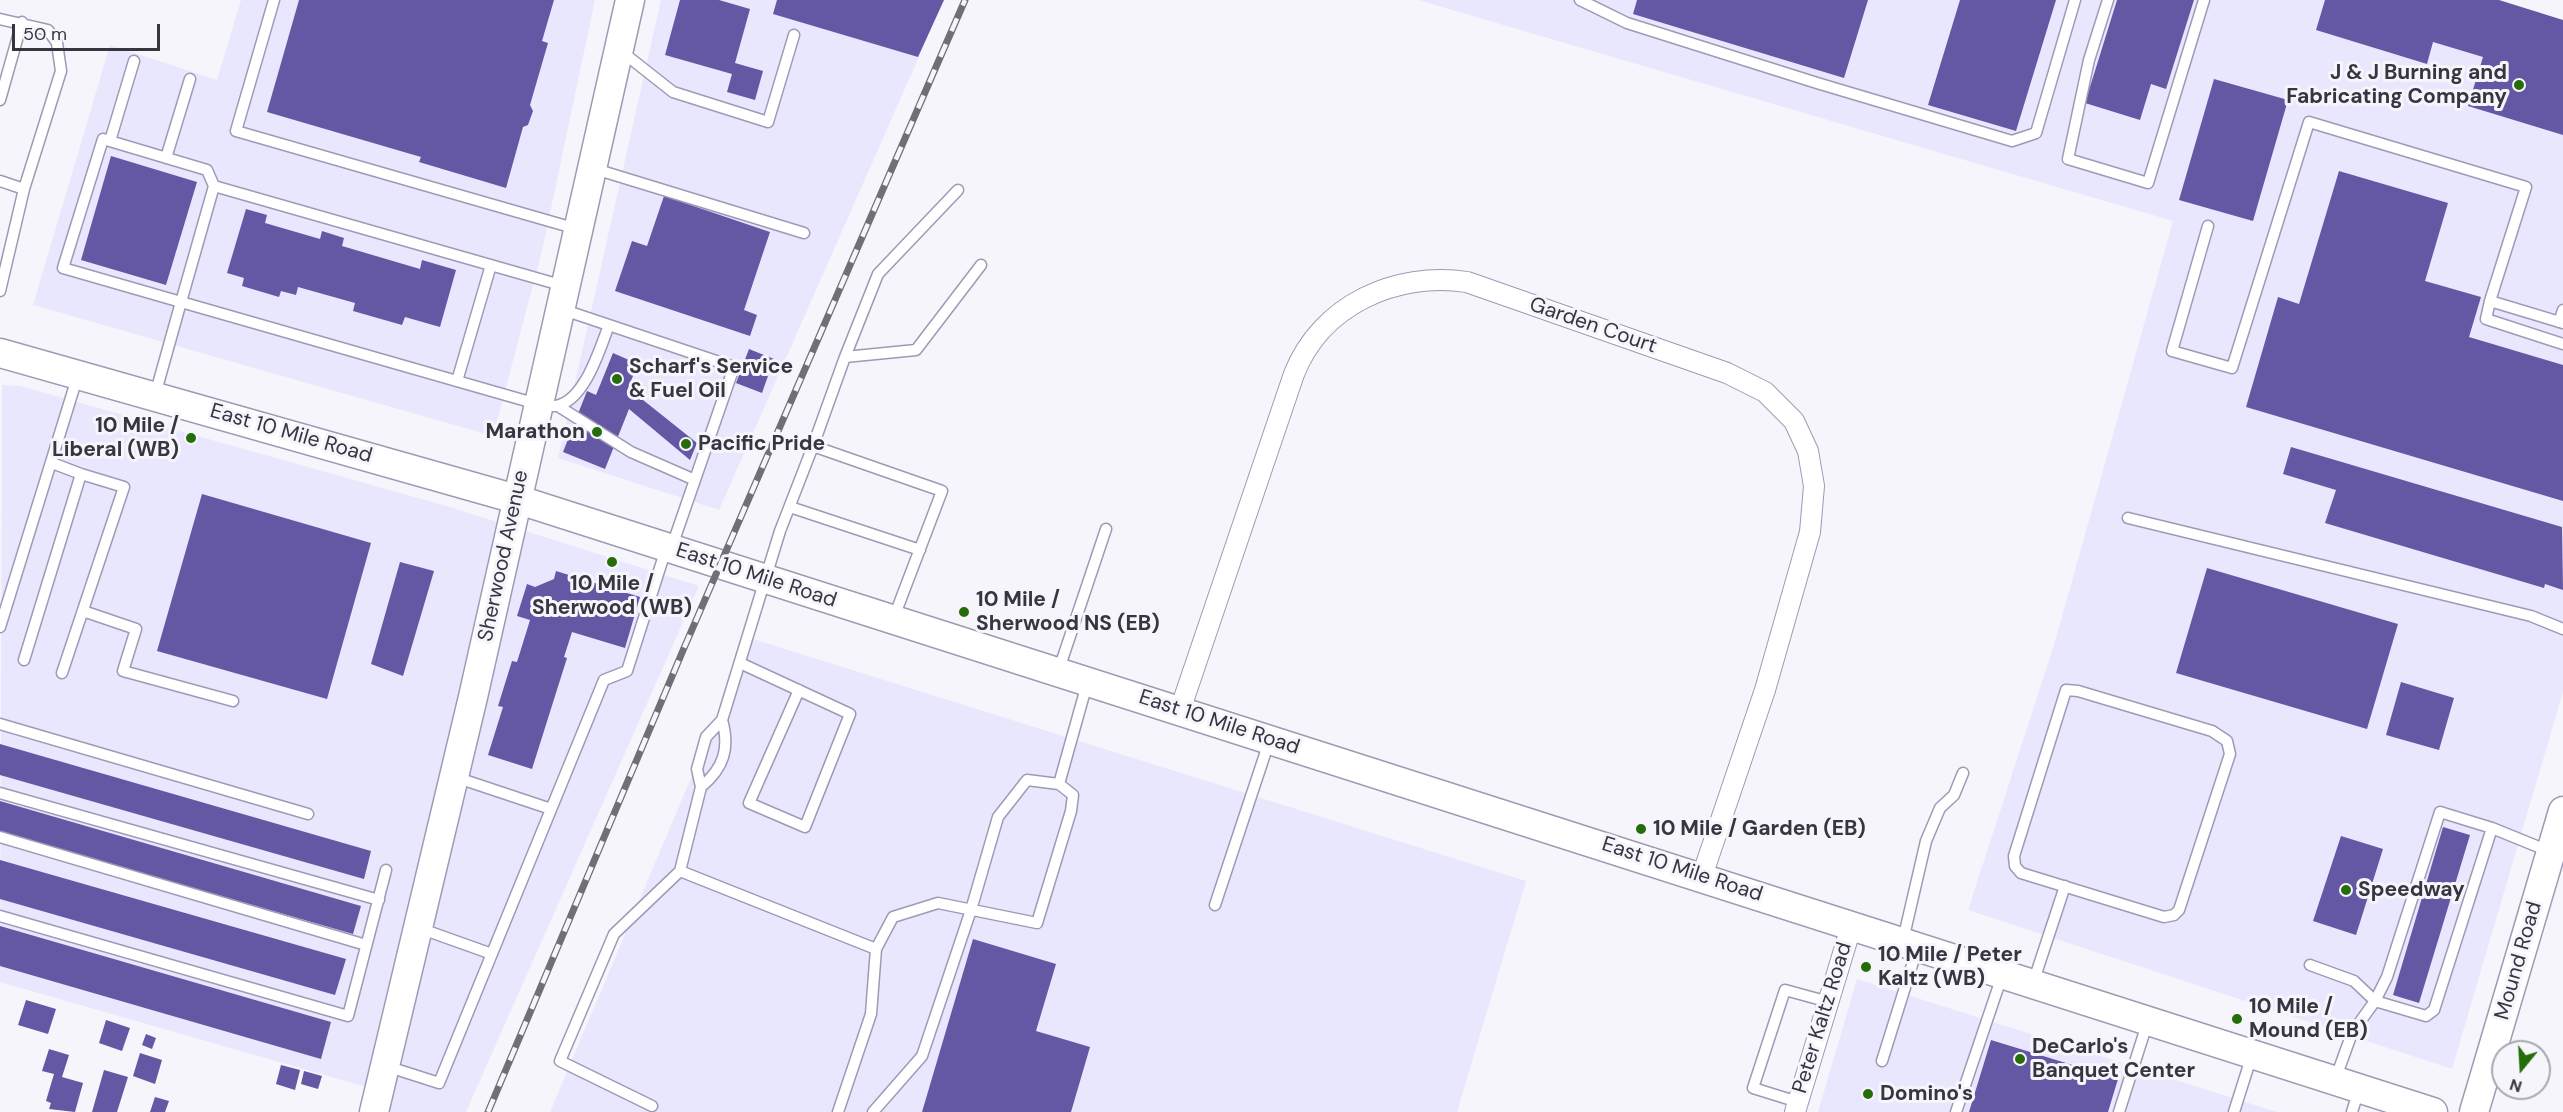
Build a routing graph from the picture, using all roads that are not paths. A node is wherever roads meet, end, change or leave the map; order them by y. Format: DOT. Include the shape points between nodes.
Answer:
graph roads {
  1 [pos="274,0"];
  2 [pos="630,0"];
  3 [pos="1580,0"];
  4 [pos="2075,0"];
  5 [pos="2108,0"];
  6 [pos="2204,0"];
  7 [pos="0,19"];
  8 [pos="22,22"];
  9 [pos="794,35"];
  10 [pos="619,49"];
  11 [pos="134,61"];
  12 [pos="190,79"];
  13 [pos="0,100"];
  14 [pos="110,141"];
  15 [pos="166,158"];
  16 [pos="591,168"];
  17 [pos="0,181"];
  18 [pos="214,186"];
  19 [pos="24,189"];
  20 [pos="958,190"];
  21 [pos="2208,226"];
  22 [pos="578,229"];
  23 [pos="804,233"];
  24 [pos="491,265"];
  25 [pos="981,265"];
  26 [pos="0,291"];
  27 [pos="562,297"];
  28 [pos="2490,301"];
  29 [pos="181,302"];
  30 [pos="2563,310"];
  31 [pos="2561,322"];
  32 [pos="609,325"];
  33 [pos="2563,344"];
  34 [pos="0,353"];
  35 [pos="845,357"];
  36 [pos="79,374"];
  37 [pos="457,381"];
  38 [pos="154,396"];
  39 [pos="548,405"];
  40 [pos="813,446"];
  41 [pos="52,463"];
  42 [pos="81,474"];
  43 [pos="695,480"];
  44 [pos="516,499"];
  45 [pos="789,507"];
  46 [pos="2128,518"];
  47 [pos="1107,529"];
  48 [pos="669,548"];
  49 [pos="920,549"];
  50 [pos="766,579"];
  51 [pos="83,611"];
  52 [pos="893,620"];
  53 [pos="0,627"];
  54 [pos="2563,629"];
  55 [pos="24,660"];
  56 [pos="740,663"];
  57 [pos="1058,672"];
  58 [pos="62,673"];
  59 [pos="1088,682"];
  60 [pos="799,690"];
  61 [pos="233,701"];
  62 [pos="1180,710"];
  63 [pos="722,720"];
  64 [pos="0,724"];
  65 [pos="1270,739"];
  66 [pos="1963,773"];
  67 [pos="455,777"];
  68 [pos="1059,784"];
  69 [pos="701,787"];
  70 [pos="0,793"];
  71 [pos="551,809"];
  72 [pos="2563,811"];
  73 [pos="308,814"];
  74 [pos="2492,828"];
  75 [pos="0,837"];
  76 [pos="2551,852"];
  77 [pos="386,870"];
  78 [pos="680,871"];
  79 [pos="1702,876"];
  80 [pos="2065,886"];
  81 [pos="379,900"];
  82 [pos="1215,905"];
  83 [pos="971,910"];
  84 [pos="0,916"];
  85 [pos="1852,924"];
  86 [pos="419,928"];
  87 [pos="1910,943"];
  88 [pos="366,945"];
  89 [pos="876,949"];
  90 [pos="492,954"];
  91 [pos="2310,966"];
  92 [pos="2003,973"];
  93 [pos="2032,983"];
  94 [pos="2376,1001"];
  95 [pos="1829,1002"];
  96 [pos="2148,1020"];
  97 [pos="2252,1054"];
  98 [pos="1882,1061"];
  99 [pos="386,1066"];
  100 [pos="2349,1094"];
  101 [pos="652,1106"];
  102 [pos="1797,1107"];
  103 [pos="2414,1109"];
  104 [pos="374,1112"];
  105 [pos="838,1112"];
  106 [pos="873,1112"];
  107 [pos="1956,1112"];
  108 [pos="2119,1112"];
  109 [pos="2234,1112"];
  110 [pos="2474,1112"];
  1 -- 22 [label="lane" via="236,131"];
  2 -- 10 [label="main road, Sherwood Avenue"];
  3 -- 4 [label="lane" via="1627,22 2012,141 2036,133"];
  5 -- 6 [label="lane" via="2089,60 2068,159 2148,183"];
  7 -- 8 [label="lane"];
  8 -- 13 [label="lane"];
  8 -- 19 [label="lane" via="48,30 57,43 61,71"];
  9 -- 10 [label="lane" via="768,122 673,93"];
  10 -- 16 [label="main road, Sherwood Avenue"];
  11 -- 14 [label="lane"];
  12 -- 15 [label="lane"];
  14 -- 15 [label="lane"];
  14 -- 29 [label="lane" via="103,139 63,268"];
  15 -- 18 [label="lane" via="207,170"];
  16 -- 22 [label="main road, Sherwood Avenue"];
  16 -- 23 [label="lane"];
  17 -- 19 [label="lane"];
  18 -- 24 [label="lane"];
  18 -- 29 [label="lane"];
  19 -- 26 [label="lane"];
  20 -- 35 [label="lane" via="878,274"];
  21 -- 28 [label="lane" via="2172,351 2232,368 2310,122 2526,187"];
  22 -- 27 [label="main road, Sherwood Avenue"];
  24 -- 27 [label="lane"];
  24 -- 37 [label="lane"];
  25 -- 35 [label="lane" via="916,350"];
  27 -- 32 [label="lane"];
  27 -- 39 [label="main road, Sherwood Avenue"];
  28 -- 31 [label="lane"];
  28 -- 33 [label="lane" via="2486,318"];
  29 -- 37 [label="lane"];
  29 -- 38 [label="lane"];
  30 -- 31 [label="lane"];
  32 -- 39 [label="lane" via="592,369 576,395"];
  32 -- 43 [label="lane" via="734,367"];
  34 -- 36 [label="main road, East 10 Mile Road"];
  35 -- 40 [label="lane"];
  36 -- 38 [label="main road, East 10 Mile Road"];
  36 -- 41 [label="lane"];
  37 -- 39 [label="lane"];
  38 -- 44 [label="main road, East 10 Mile Road"];
  39 -- 43 [label="lane" via="631,452"];
  39 -- 44 [label="main road, Sherwood Avenue"];
  40 -- 45 [label="lane"];
  40 -- 49 [label="lane" via="942,491"];
  41 -- 42 [label="lane"];
  41 -- 53 [label="lane"];
  42 -- 51 [label="lane" via="124,487"];
  42 -- 55 [label="lane"];
  43 -- 48 [label="lane"];
  44 -- 48 [label="main road, East 10 Mile Road"];
  44 -- 67 [label="main road, Sherwood Avenue"];
  45 -- 49 [label="lane"];
  45 -- 50 [label="lane"];
  46 -- 54 [label="lane" via="2531,616"];
  47 -- 57 [label="lane"];
  48 -- 50 [label="main road, East 10 Mile Road"];
  48 -- 71 [label="lane" via="627,671 604,680"];
  49 -- 52 [label="lane"];
  50 -- 52 [label="main road, East 10 Mile Road"];
  50 -- 56 [label="lane"];
  51 -- 58 [label="lane"];
  51 -- 61 [label="lane" via="135,629 123,671"];
  52 -- 57 [label="main road, East 10 Mile Road"];
  56 -- 60 [label="lane"];
  56 -- 63 [label="lane"];
  57 -- 59 [label="main road, East 10 Mile Road"];
  59 -- 62 [label="main road, East 10 Mile Road"];
  59 -- 68 [label="lane"];
  60 -- 60 [label="lane" via="850,714 805,827 749,803"];
  62 -- 65 [label="main road, East 10 Mile Road"];
  62 -- 79 [label="street, Garden Court" via="1294,374 1313,337 1334,317 1371,294 1422,279 1467,282 1727,373 1765,392 1794,422 1808,451 1814,486 1810,532 1765,690"];
  63 -- 69 [label="lane" via="706,737 697,769"];
  63 -- 69 [label="lane" via="728,740 717,774"];
  64 -- 73 [label="lane"];
  65 -- 79 [label="main road, East 10 Mile Road"];
  65 -- 82 [label="lane"];
  66 -- 87 [label="lane" via="1954,795 1940,808 1926,841"];
  67 -- 71 [label="lane"];
  67 -- 86 [label="main road, Sherwood Avenue"];
  68 -- 83 [label="lane" via="1027,780 998,817"];
  68 -- 83 [label="lane" via="1073,795 1071,811 1037,923"];
  69 -- 78 [label="lane"];
  70 -- 81 [label="lane"];
  71 -- 90 [label="lane"];
  72 -- 76 [label="main road, Mound Road"];
  74 -- 76 [label="lane"];
  74 -- 94 [label="lane" via="2440,813"];
  74 -- 94 [label="lane" via="2434,1010 2426,1016"];
  75 -- 88 [label="lane"];
  76 -- 110 [label="main road, Mound Road"];
  77 -- 81 [label="lane"];
  78 -- 89 [label="lane"];
  78 -- 101 [label="lane" via="614,934 560,1060"];
  79 -- 85 [label="main road, East 10 Mile Road"];
  80 -- 80 [label="lane" via="2164,917 2174,915 2179,910 2230,754 2227,741 2212,731 2066,690 2014,856 2021,873"];
  80 -- 93 [label="lane"];
  81 -- 88 [label="lane"];
  83 -- 89 [label="lane" via="938,903 893,917"];
  83 -- 106 [label="lane" via="922,1056"];
  84 -- 88 [label="lane" via="348,1016"];
  85 -- 87 [label="main road, East 10 Mile Road"];
  85 -- 95 [label="street, Peter Kaltz Road"];
  86 -- 90 [label="lane"];
  86 -- 99 [label="main road, Sherwood Avenue"];
  87 -- 92 [label="main road, East 10 Mile Road"];
  87 -- 98 [label="lane"];
  89 -- 105 [label="lane" via="871,1014"];
  90 -- 99 [label="lane" via="439,1083"];
  91 -- 94 [label="lane" via="2354,981"];
  92 -- 93 [label="main road, East 10 Mile Road"];
  92 -- 107 [label="lane"];
  93 -- 96 [label="main road, East 10 Mile Road"];
  94 -- 100 [label="lane" via="2352,1033"];
  95 -- 102 [label="street, Peter Kaltz Road"];
  95 -- 102 [label="lane" via="1785,990 1753,1088"];
  96 -- 97 [label="main road, East 10 Mile Road"];
  96 -- 108 [label="lane"];
  97 -- 100 [label="main road, East 10 Mile Road"];
  97 -- 109 [label="lane"];
  99 -- 104 [label="main road, Sherwood Avenue"];
  100 -- 103 [label="main road, East 10 Mile Road"];
}
